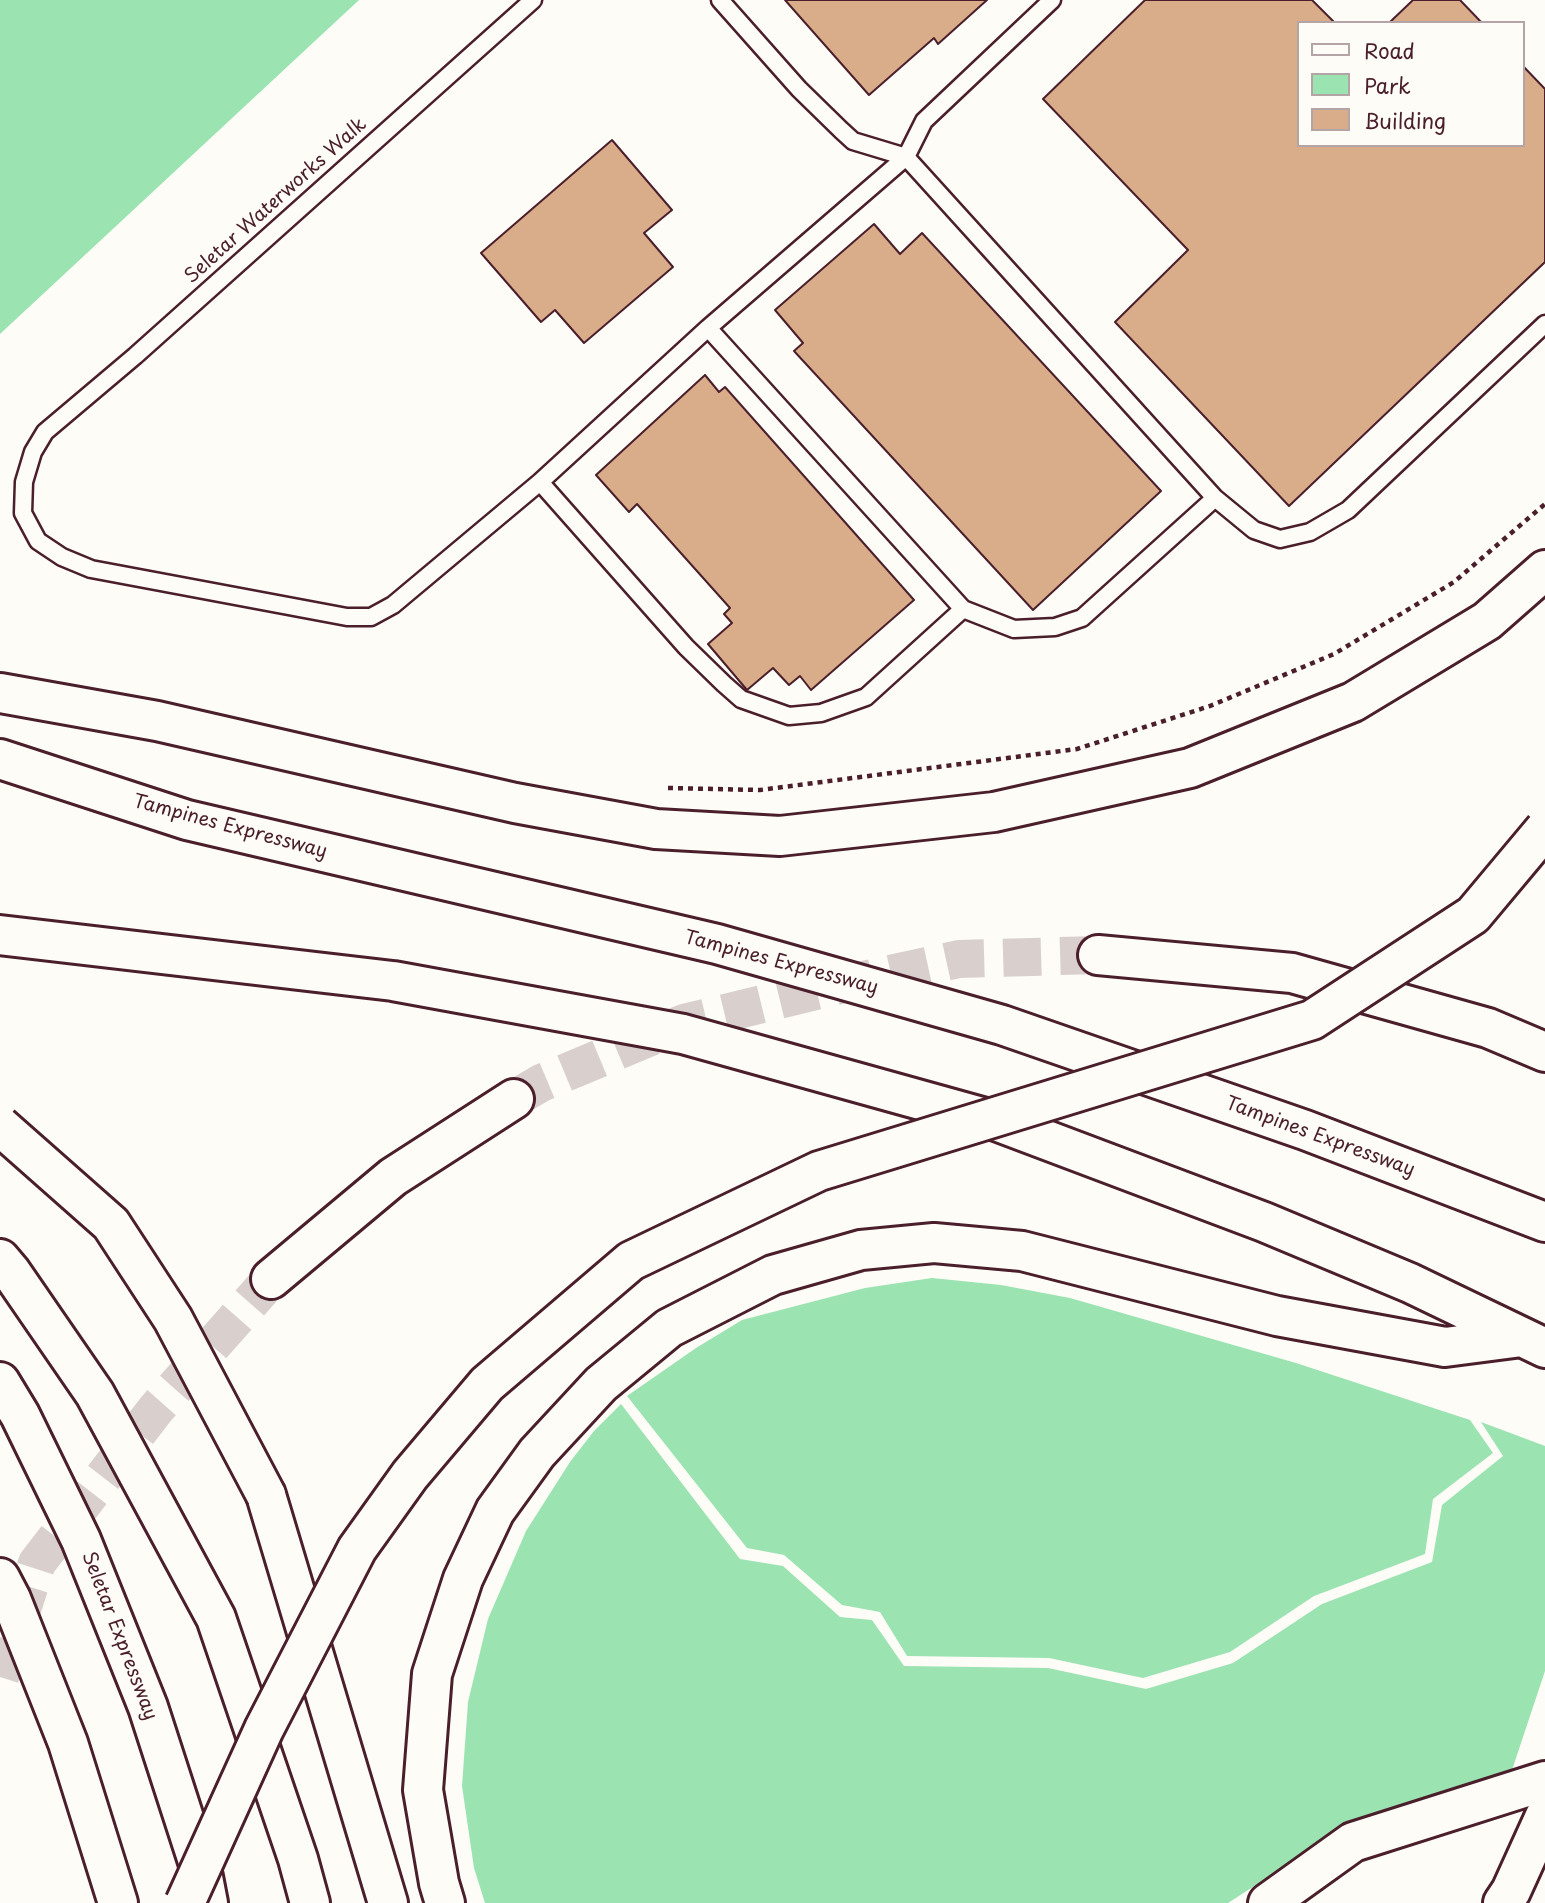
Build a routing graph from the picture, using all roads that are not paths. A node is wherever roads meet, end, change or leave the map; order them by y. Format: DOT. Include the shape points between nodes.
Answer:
graph roads {
  1 [pos="533,0"];
  2 [pos="720,0"];
  3 [pos="1052,0"];
  4 [pos="905,157"];
  5 [pos="1545,324"];
  6 [pos="708,328"];
  7 [pos="540,482"];
  8 [pos="1216,498"];
  9 [pos="1545,570"];
  10 [pos="963,609"];
  11 [pos="0,694"];
  12 [pos="0,759"];
  13 [pos="1545,829"];
  14 [pos="0,936"];
  15 [pos="1098,955"];
  16 [pos="1545,1052"];
  17 [pos="514,1099"];
  18 [pos="0,1126"];
  19 [pos="1545,1222"];
  20 [pos="0,1259"];
  21 [pos="271,1279"];
  22 [pos="1534,1343"];
  23 [pos="0,1382"];
  24 [pos="0,1577"];
  25 [pos="1545,1780"];
  26 [pos="1545,1816"];
  27 [pos="118,1903"];
  28 [pos="186,1903"];
  29 [pos="208,1903"];
  30 [pos="310,1903"];
  31 [pos="388,1903"];
  32 [pos="445,1903"];
  33 [pos="1268,1903"];
  34 [pos="1503,1903"];
  1 -- 7 [label="lane, Seletar Waterworks Walk" via="45,432 24,482 23,513 38,541 91,569 347,617 371,617 393,605"];
  2 -- 4 [label="lane" via="799,89 853,141"];
  3 -- 4 [label="lane" via="924,121"];
  4 -- 6 [label="lane"];
  4 -- 8 [label="lane"];
  5 -- 8 [label="lane" via="1348,510 1310,532 1280,539 1254,530"];
  6 -- 7 [label="lane"];
  6 -- 10 [label="lane"];
  7 -- 10 [label="lane" via="686,648 724,684 741,699 789,716 821,713 866,697"];
  8 -- 10 [label="lane" via="1082,618 1055,627 1014,629"];
  9 -- 11 [label="main road" via="1487,621 1353,702 1190,768 994,812 780,836 656,829 515,803 158,721"];
  12 -- 19 [label="main road, Tampines Expressway" via="187,820 718,943 1002,1025 1305,1130"];
  13 -- 28 [label="main road, bridge" via="1472,915 1312,1020 820,1171 631,1261 487,1384 410,1475 357,1549 264,1729"];
  14 -- 22 [label="main road" via="393,981 683,1034 996,1121 1264,1222 1410,1283"];
  15 -- 16 [label="main road" via="1292,973 1488,1028"];
  17 -- 21 [label="main road" via="393,1177"];
  18 -- 31 [label="main road, bridge" via="111,1224 173,1319 266,1495"];
  20 -- 30 [label="main road" via="95,1394 216,1618"];
  22 -- 32 [label="main road" via="1445,1347 1277,1316 1022,1251 934,1243 861,1250 773,1275 669,1328 601,1384 537,1453 495,1511 463,1579 432,1674 423,1790"];
  23 -- 29 [label="main road, Seletar Expressway" via="81,1540 148,1707"];
  24 -- 27 [label="main road" via="68,1743"];
  25 -- 33 [label="main road" via="1353,1842"];
  26 -- 34 [label="main road"];
}
